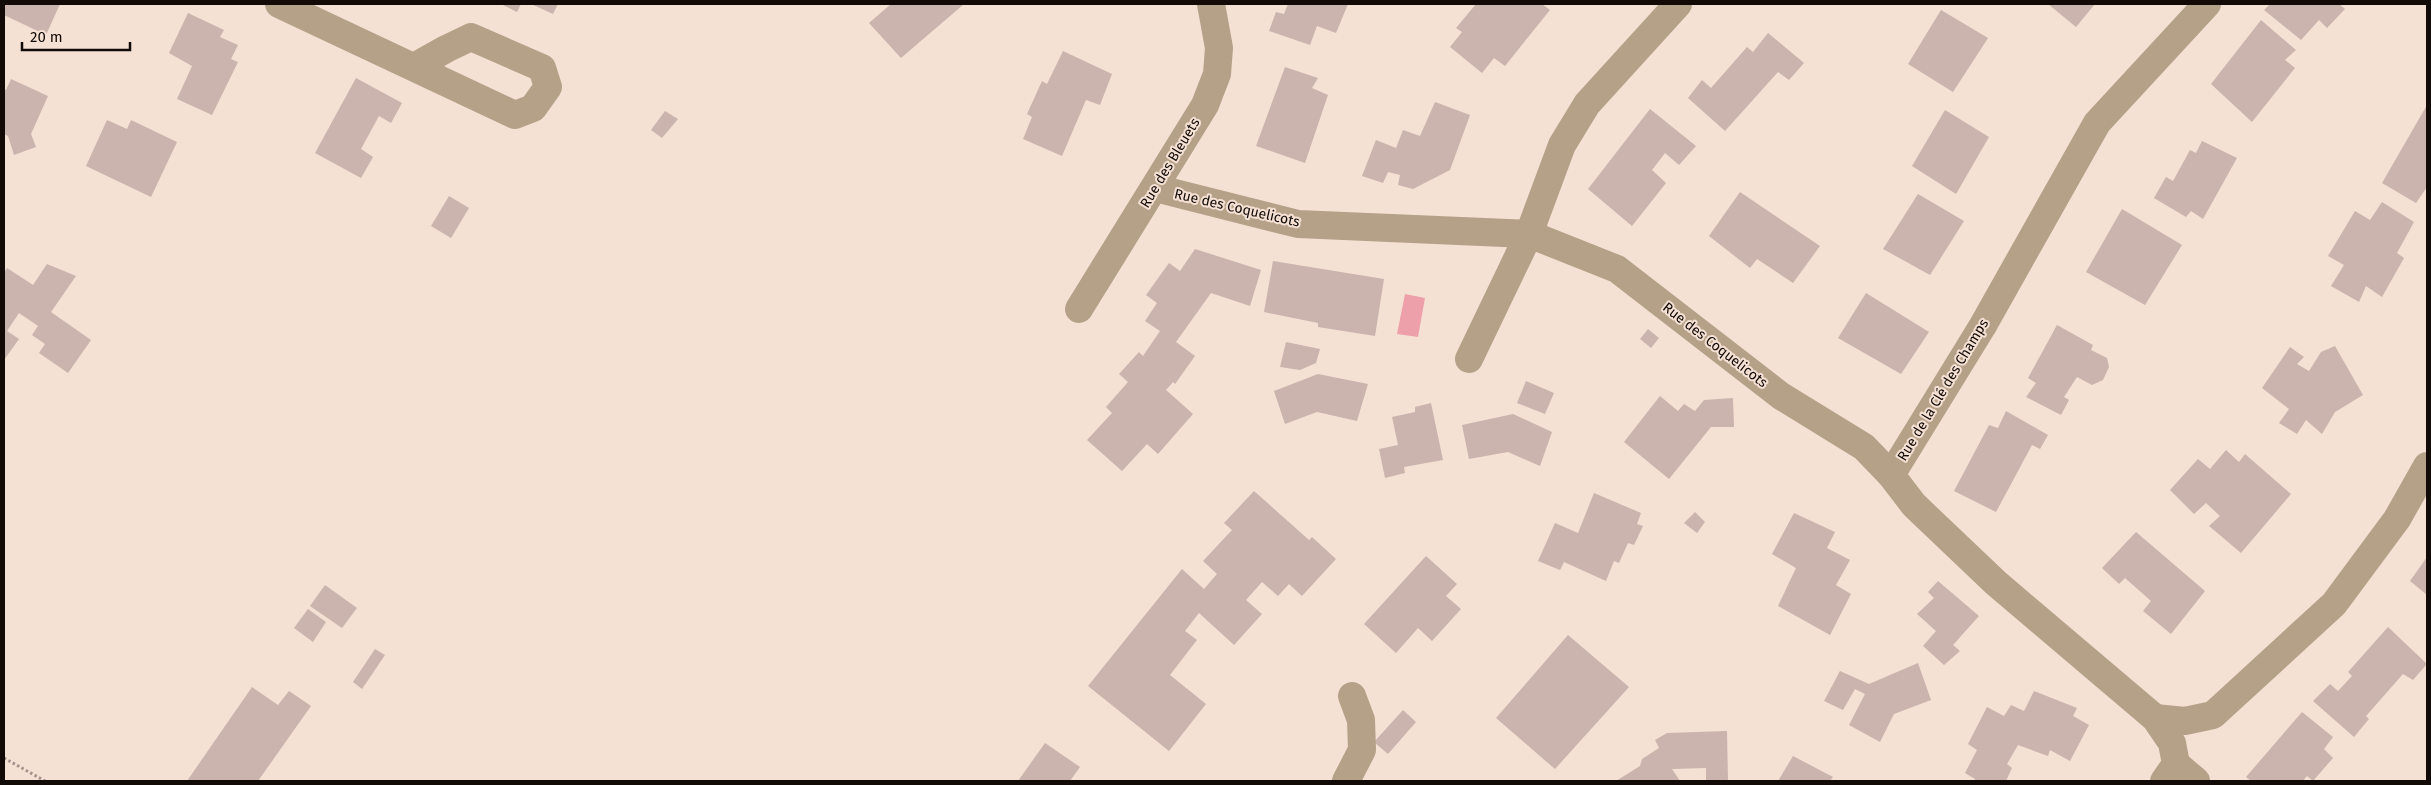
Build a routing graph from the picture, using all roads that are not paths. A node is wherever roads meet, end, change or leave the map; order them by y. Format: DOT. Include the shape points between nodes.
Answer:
graph roads {
  1 [pos="279,4"];
  2 [pos="1211,4"];
  3 [pos="1678,4"];
  4 [pos="2207,4"];
  5 [pos="414,68"];
  6 [pos="1155,188"];
  7 [pos="1529,234"];
  8 [pos="1079,308"];
  9 [pos="1469,359"];
  10 [pos="2427,466"];
  11 [pos="1891,475"];
  12 [pos="1352,696"];
  13 [pos="2154,718"];
  14 [pos="2170,772"];
  15 [pos="1346,781"];
  16 [pos="2196,781"];
  1 -- 5 [label="street"];
  2 -- 6 [label="street, Rue des Bleuets" via="1219,48 1216,74 1205,105"];
  3 -- 7 [label="street" via="1587,104 1562,145"];
  4 -- 11 [label="street, Rue de la Clé des Champs" via="2097,123 1982,327"];
  6 -- 7 [label="street, Rue des Coquelicots" via="1298,224"];
  6 -- 8 [label="street, Rue des Bleuets"];
  7 -- 9 [label="street"];
  7 -- 11 [label="street, Rue des Coquelicots" via="1617,269 1781,396 1864,447"];
  10 -- 13 [label="street" via="2397,519 2334,604 2213,715 2185,721"];
  11 -- 13 [label="street, Rue de la Clé des Champs" via="1914,505 1996,583"];
  12 -- 15 [label="street" via="1361,720 1362,750"];
  13 -- 14 [label="street, Rue de la Clé des Champs" via="2172,743"];
  14 -- 16 [label="street"];
}
